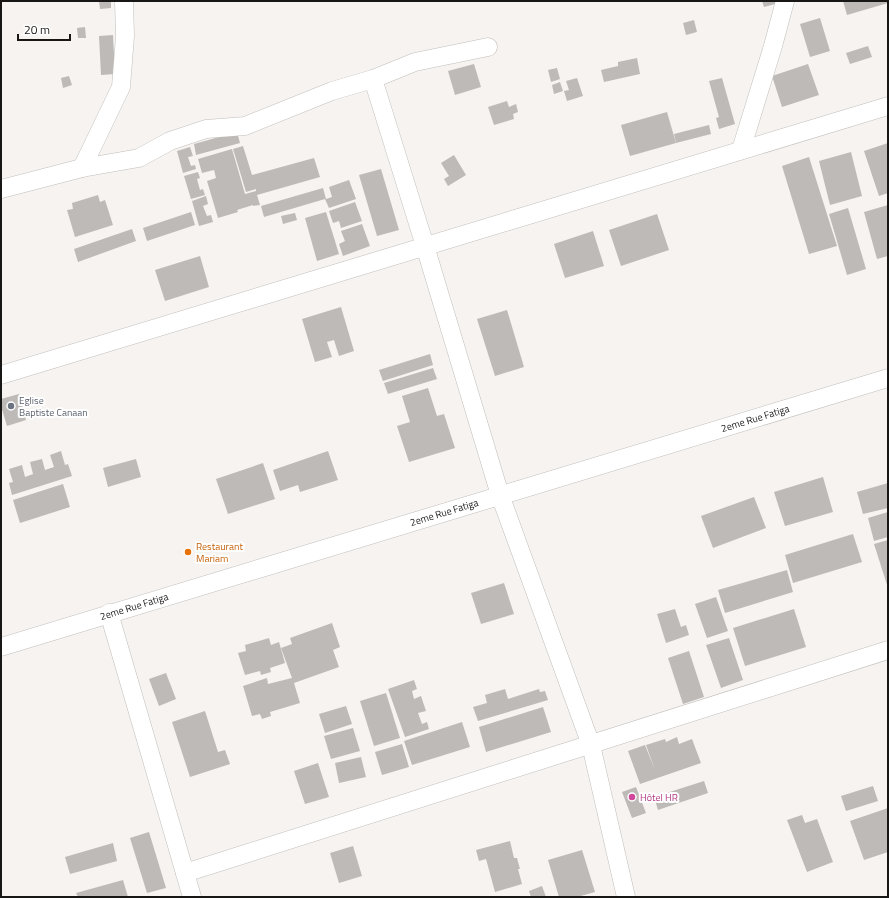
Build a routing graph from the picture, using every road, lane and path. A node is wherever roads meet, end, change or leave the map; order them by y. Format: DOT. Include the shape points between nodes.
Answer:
graph roads {
  1 [pos="124,1"];
  2 [pos="785,1"];
  3 [pos="488,47"];
  4 [pos="373,79"];
  5 [pos="888,106"];
  6 [pos="741,150"];
  7 [pos="82,168"];
  8 [pos="1,189"];
  9 [pos="425,246"];
  10 [pos="1,375"];
  11 [pos="888,378"];
  12 [pos="500,495"];
  13 [pos="109,613"];
  14 [pos="1,647"];
  15 [pos="888,650"];
  16 [pos="591,745"];
  17 [pos="185,873"];
  18 [pos="192,897"];
  19 [pos="626,897"];
  1 -- 7 [label="street" via="125,36 121,87"];
  2 -- 6 [label="street" via="774,46"];
  3 -- 4 [label="street" via="415,62"];
  4 -- 7 [label="street" via="332,91 244,126 206,129 170,141 139,158"];
  4 -- 9 [label="street"];
  5 -- 6 [label="street"];
  6 -- 9 [label="street"];
  7 -- 8 [label="street"];
  9 -- 10 [label="street"];
  9 -- 12 [label="street"];
  11 -- 12 [label="street, 2eme Rue Fatiga"];
  12 -- 13 [label="street, 2eme Rue Fatiga"];
  12 -- 16 [label="street"];
  13 -- 14 [label="street, 2eme Rue Fatiga"];
  13 -- 17 [label="street"];
  15 -- 16 [label="street"];
  16 -- 17 [label="street"];
  16 -- 19 [label="street"];
  17 -- 18 [label="street"];
}
